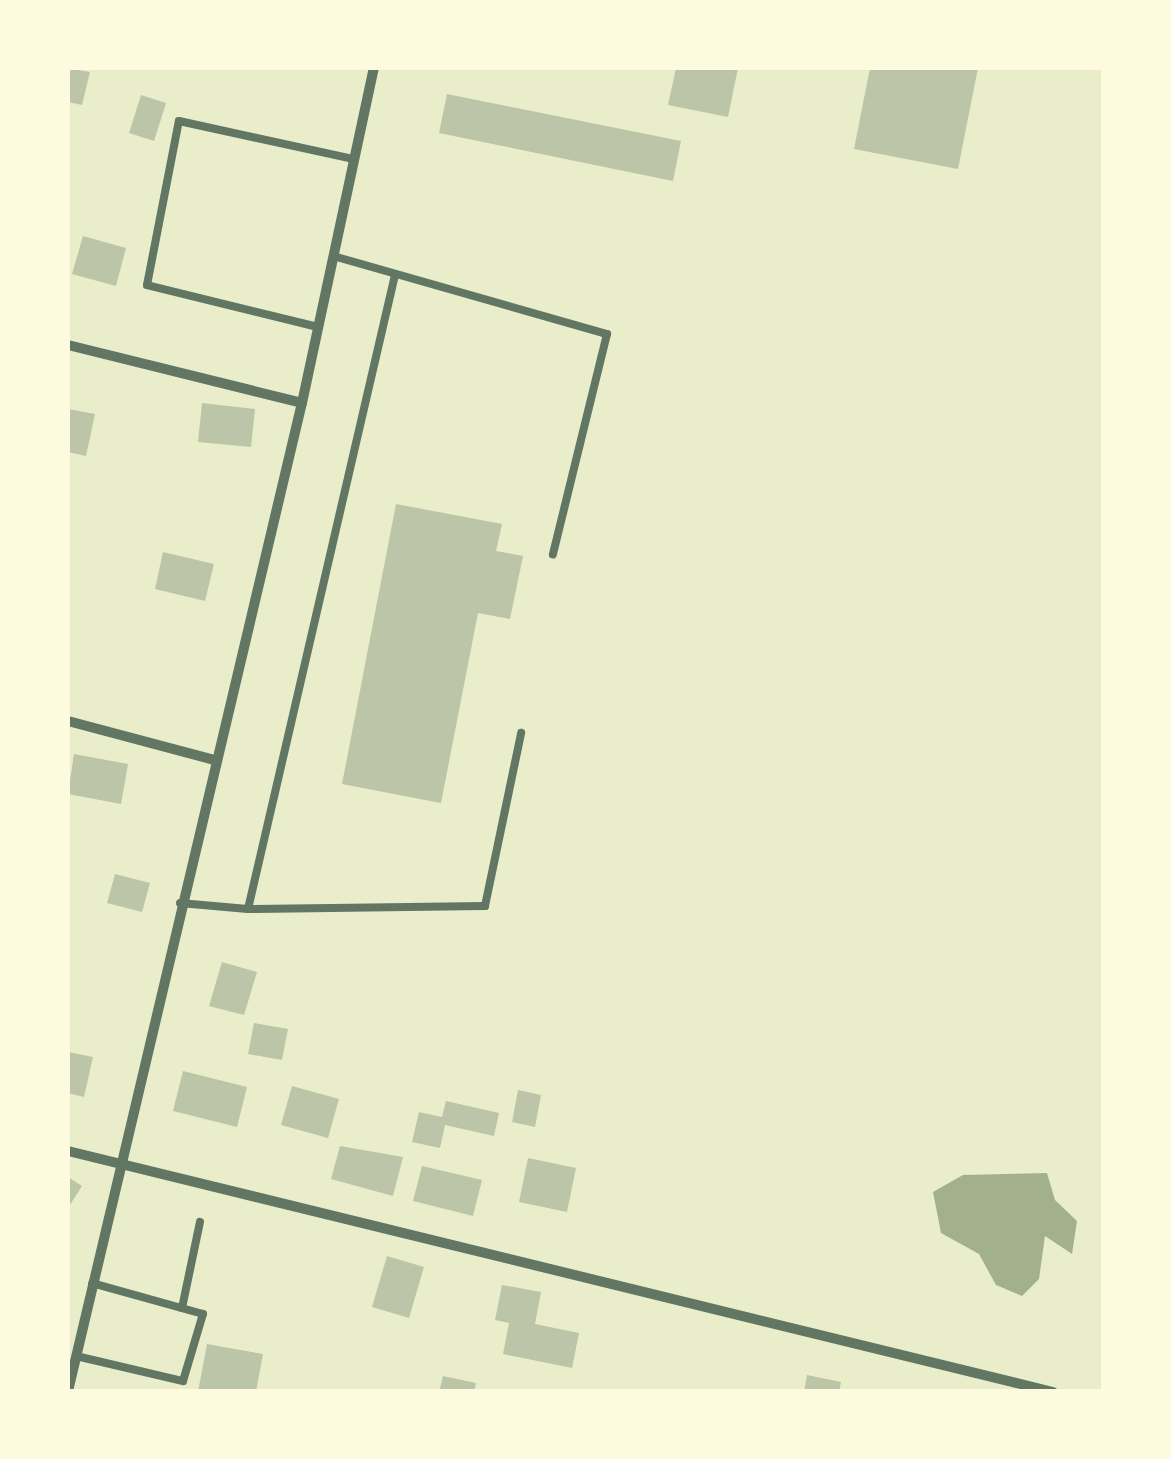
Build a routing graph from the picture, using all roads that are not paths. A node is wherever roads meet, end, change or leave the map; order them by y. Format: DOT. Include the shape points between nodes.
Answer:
graph roads {
  1 [pos="374,68"];
  2 [pos="354,159"];
  3 [pos="333,256"];
  4 [pos="395,275"];
  5 [pos="318,327"];
  6 [pos="68,345"];
  7 [pos="302,403"];
  8 [pos="553,554"];
  9 [pos="68,722"];
  10 [pos="521,733"];
  11 [pos="215,760"];
  12 [pos="180,903"];
  13 [pos="248,909"];
  14 [pos="68,1151"];
  15 [pos="119,1163"];
  16 [pos="200,1222"];
  17 [pos="92,1283"];
  18 [pos="182,1308"];
  19 [pos="76,1356"];
  20 [pos="68,1391"];
  21 [pos="1052,1392"];
  1 -- 2 [label="street"];
  2 -- 3 [label="street"];
  2 -- 5 [label="lane" via="179,120 147,285"];
  3 -- 4 [label="lane"];
  3 -- 5 [label="street"];
  4 -- 8 [label="lane" via="608,334"];
  4 -- 13 [label="lane"];
  5 -- 7 [label="street"];
  6 -- 7 [label="street"];
  7 -- 11 [label="street"];
  9 -- 11 [label="street"];
  10 -- 13 [label="lane" via="485,906"];
  11 -- 12 [label="street"];
  12 -- 13 [label="lane"];
  12 -- 15 [label="street"];
  14 -- 15 [label="street"];
  15 -- 17 [label="street"];
  15 -- 21 [label="street"];
  16 -- 18 [label="lane"];
  17 -- 18 [label="lane"];
  17 -- 19 [label="street"];
  18 -- 19 [label="lane" via="202,1314 183,1381"];
  19 -- 20 [label="street"];
}
